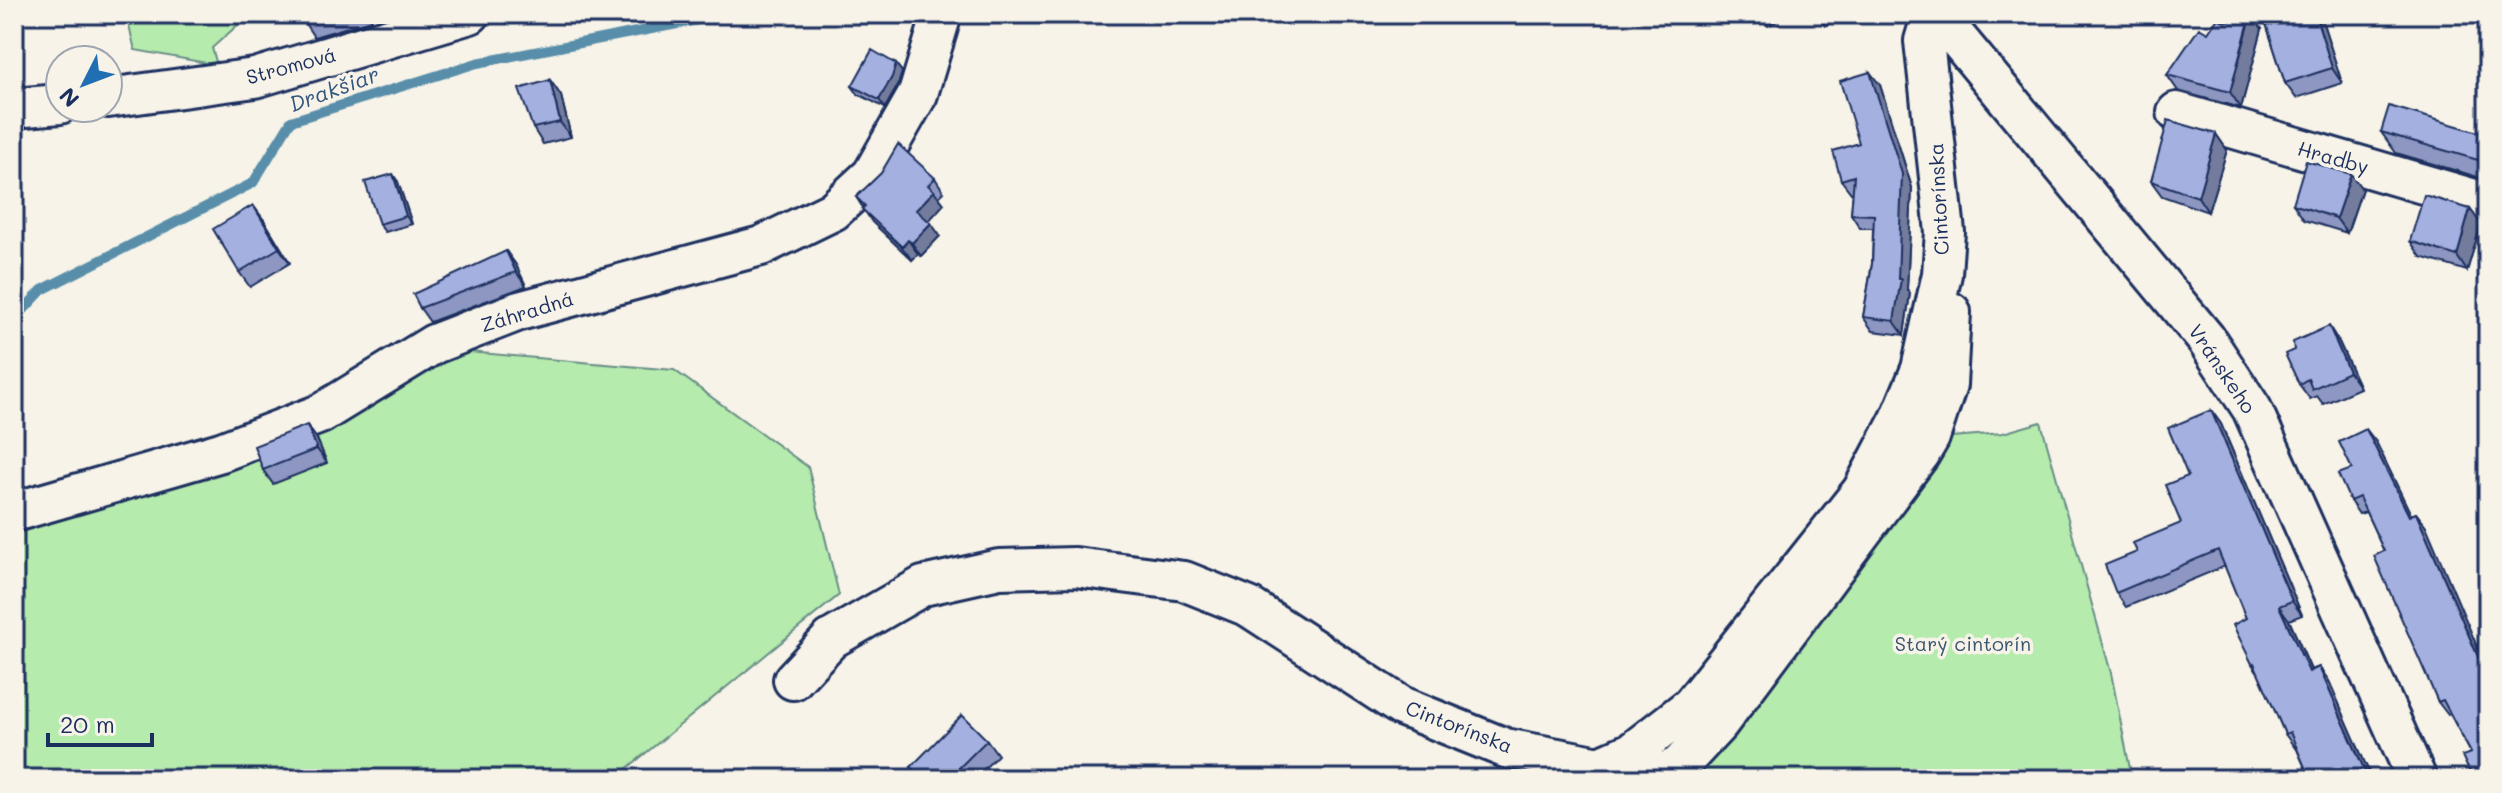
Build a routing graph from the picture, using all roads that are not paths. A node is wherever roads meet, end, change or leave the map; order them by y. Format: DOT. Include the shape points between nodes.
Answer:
graph roads {
  1 [pos="470,14"];
  2 [pos="942,14"];
  3 [pos="1935,14"];
  4 [pos="124,96"];
  5 [pos="44,105"];
  6 [pos="14,108"];
  7 [pos="2177,112"];
  8 [pos="2488,203"];
  9 [pos="1942,274"];
  10 [pos="14,512"];
  11 [pos="793,680"];
  12 [pos="1602,772"];
  13 [pos="1650,779"];
  14 [pos="2417,779"];
  1 -- 4 [label="street, Stromová" via="255,78"];
  2 -- 10 [label="street, Záhradná" via="918,94 872,175 833,211 761,246 519,311 434,344 320,414 221,452"];
  3 -- 9 [label="street, Cintorínska" via="1924,41 1945,232"];
  3 -- 14 [label="street, Vránskeho" via="2206,339 2252,409"];
  5 -- 6 [label="street"];
  7 -- 8 [label="street, Hradby"];
  9 -- 12 [label="street, Cintorínska" via="1921,369 1862,491 1691,706"];
  9 -- 13 [label="street" via="1953,318 1947,385 1930,437 1719,723 1679,766"];
  11 -- 12 [label="street, Cintorínska" via="831,639 923,586 999,569 1075,567 1184,581 1249,607 1401,706 1505,748"];
}
